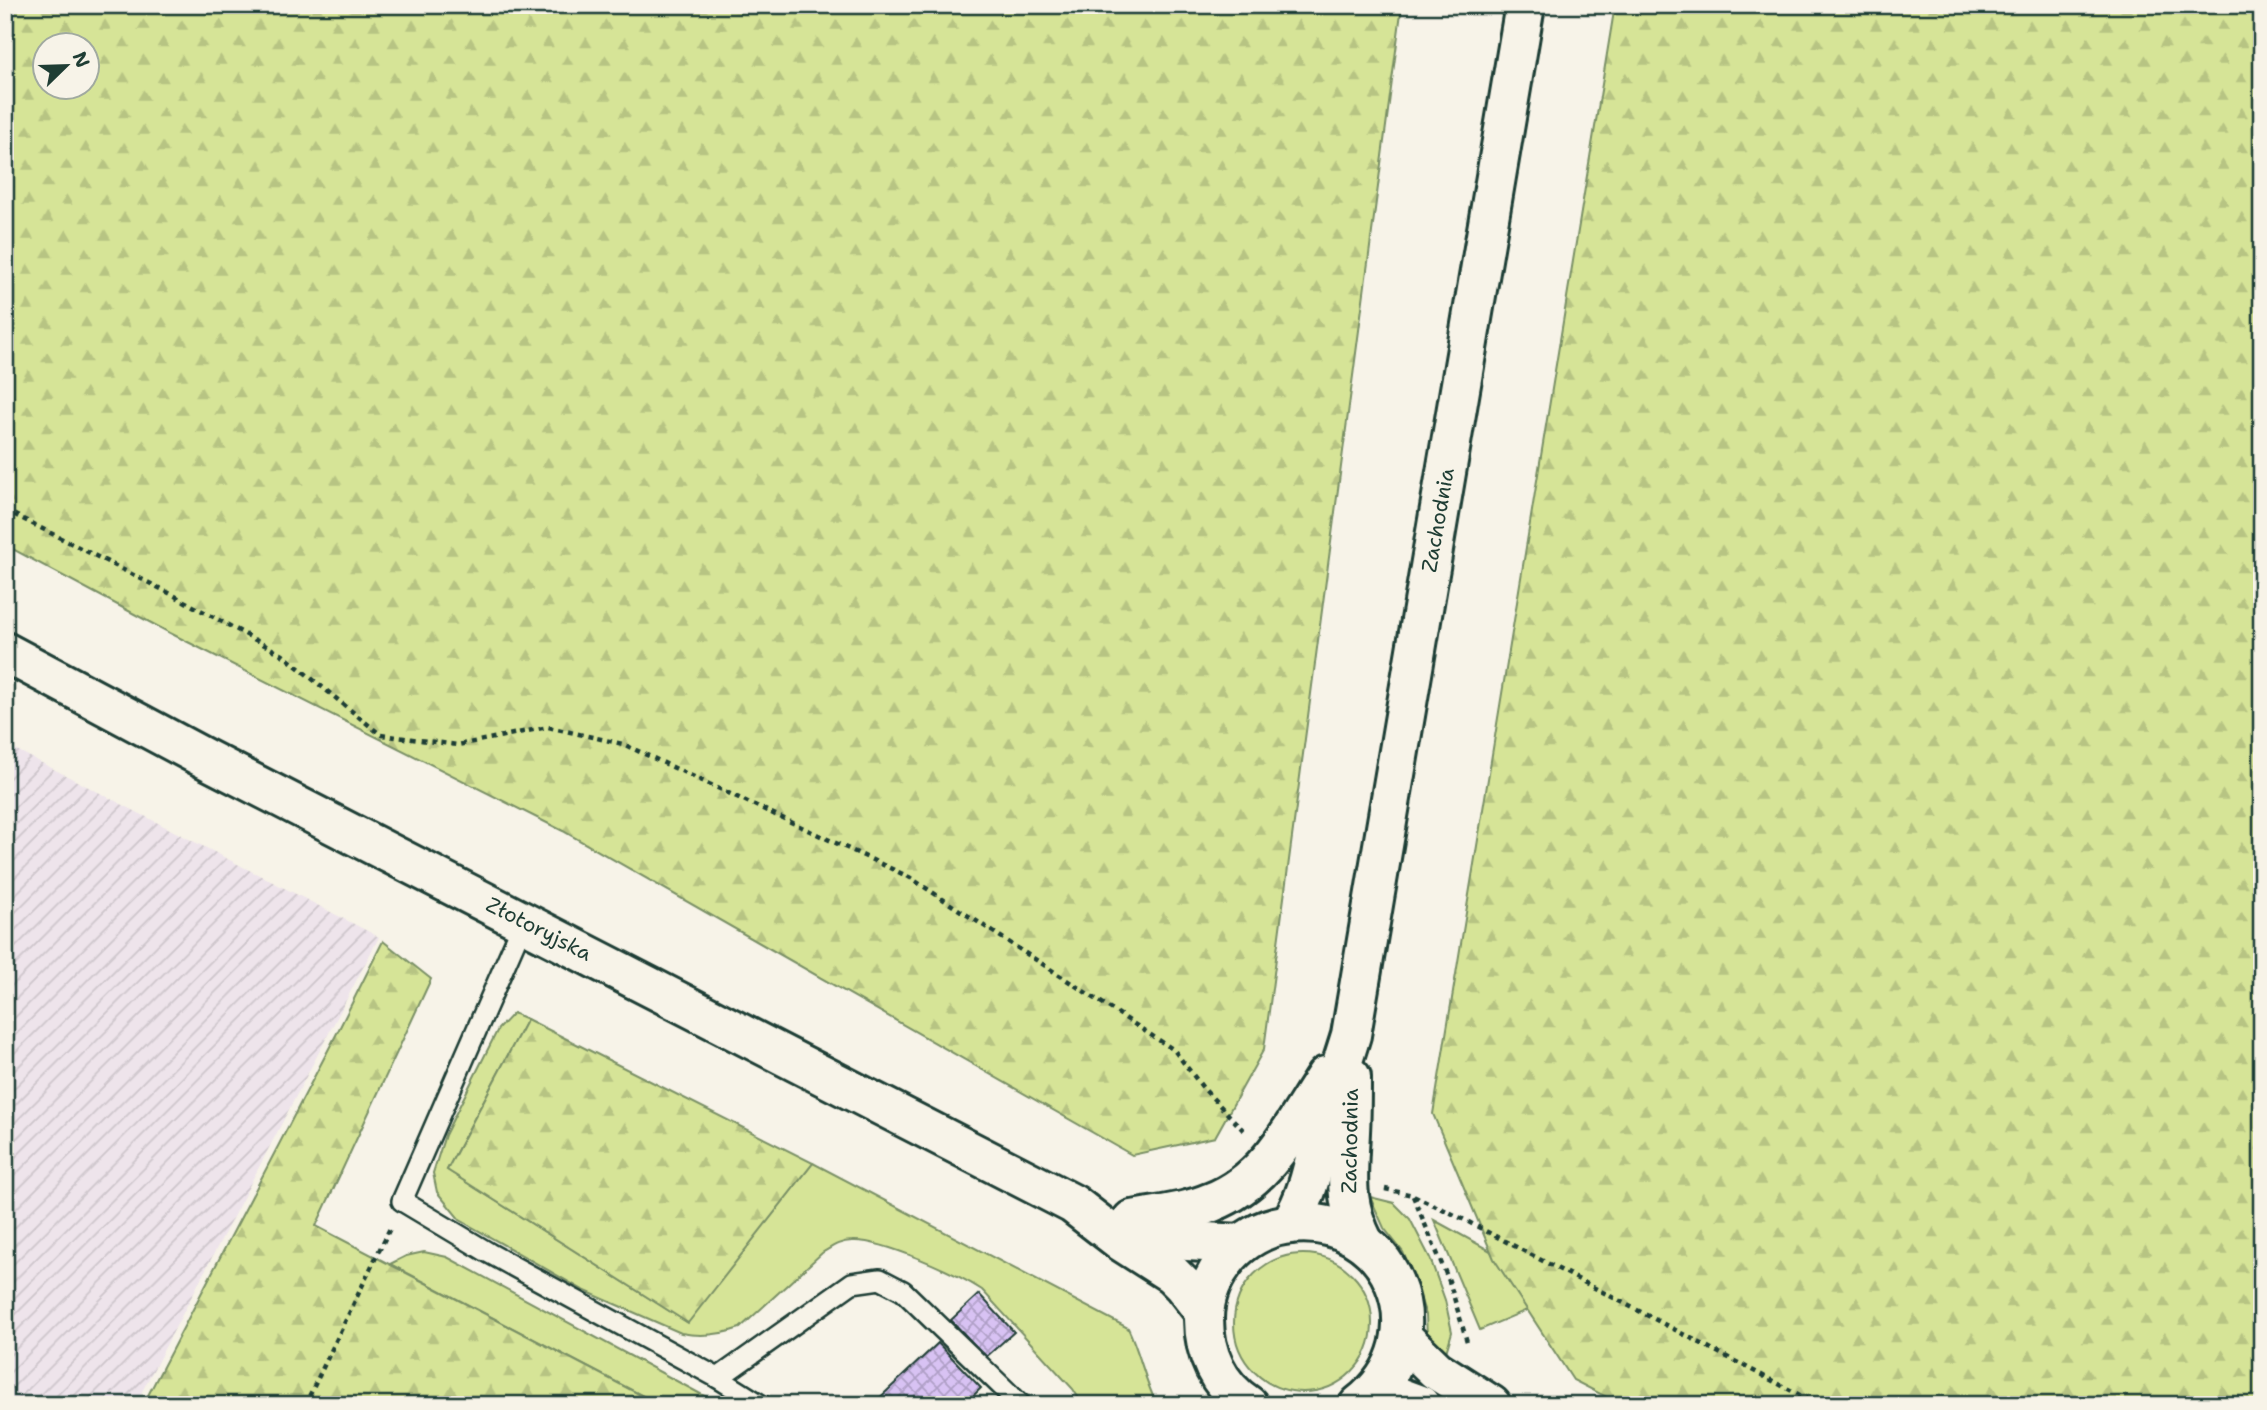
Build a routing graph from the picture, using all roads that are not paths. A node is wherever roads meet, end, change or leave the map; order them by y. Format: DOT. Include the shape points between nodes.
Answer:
graph roads {
  1 [pos="1525,5"];
  2 [pos="5,652"];
  3 [pos="524,921"];
  4 [pos="1351,1035"];
  5 [pos="1073,1204"];
  6 [pos="1133,1220"];
  7 [pos="1290,1224"];
  8 [pos="1364,1243"];
  9 [pos="1241,1244"];
  10 [pos="1204,1312"];
  11 [pos="1401,1335"];
  12 [pos="718,1378"];
  13 [pos="1366,1399"];
  14 [pos="761,1405"];
  15 [pos="1021,1405"];
  16 [pos="1248,1405"];
  17 [pos="1420,1405"];
  18 [pos="1491,1405"];
  1 -- 4 [label="main road, Zachodnia"];
  2 -- 3 [label="main road, Złotoryjska"];
  3 -- 5 [label="main road, Złotoryjska"];
  3 -- 12 [label="lane" via="402,1201"];
  4 -- 6 [label="main road" via="1272,1159 1246,1184 1210,1203"];
  4 -- 7 [label="main road, Zachodnia" via="1310,1184"];
  4 -- 8 [label="main road, Zachodnia" via="1347,1181 1354,1223"];
  5 -- 6 [label="main road, Złotoryjska"];
  5 -- 10 [label="main road, Złotoryjska" via="1172,1274"];
  6 -- 9 [label="main road, Złotoryjska" via="1187,1241"];
  7 -- 8 [label="main road" via="1322,1224"];
  7 -- 9 [label="main road"];
  8 -- 11 [label="main road" via="1393,1280 1401,1303"];
  9 -- 10 [label="main road" via="1219,1267"];
  10 -- 16 [label="main road" via="1210,1358 1222,1380"];
  11 -- 13 [label="main road" via="1389,1374"];
  11 -- 18 [label="main road" via="1436,1370"];
  12 -- 14 [label="lane"];
  12 -- 15 [label="lane" via="852,1283 880,1279 904,1291"];
  13 -- 17 [label="main road" via="1401,1398"];
}
